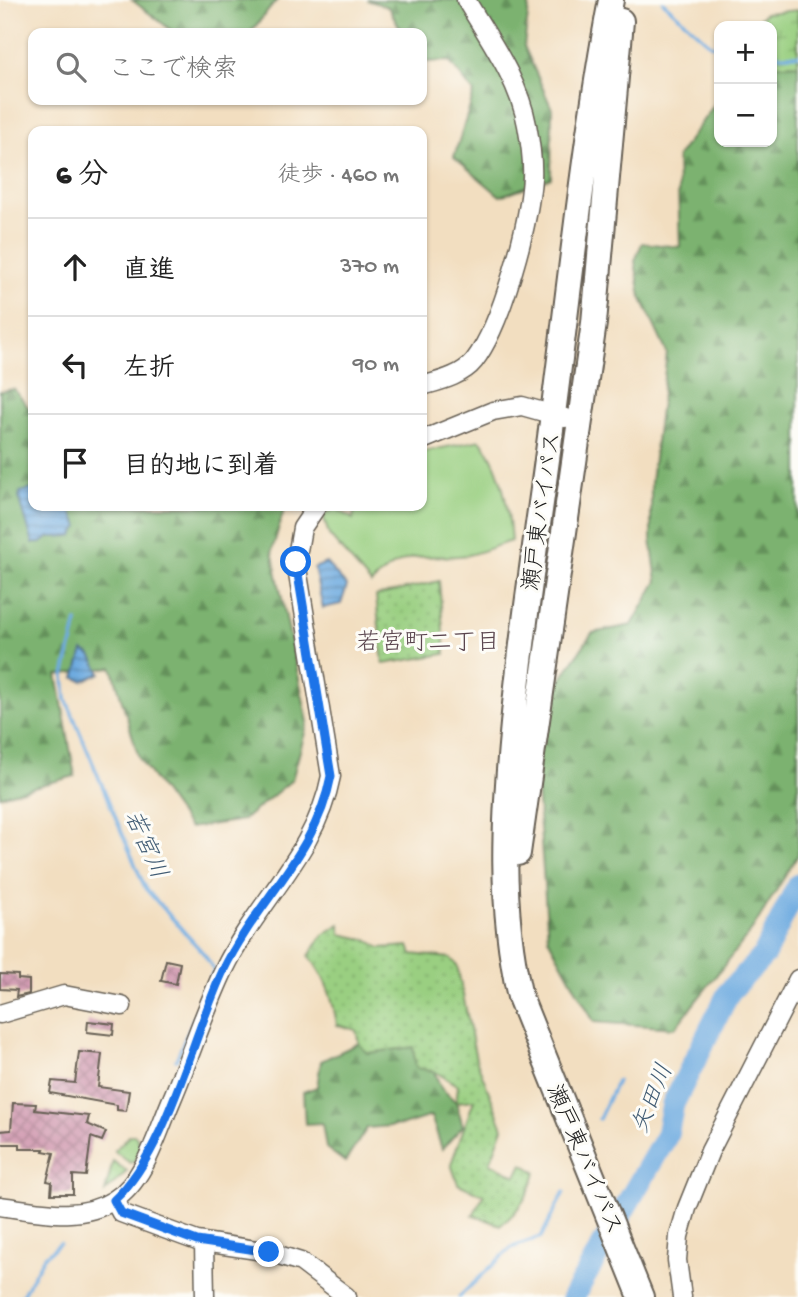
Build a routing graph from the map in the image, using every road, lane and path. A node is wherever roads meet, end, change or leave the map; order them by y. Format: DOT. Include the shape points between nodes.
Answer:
graph roads {
  1 [pos="466,0"];
  2 [pos="611,0"];
  3 [pos="623,0"];
  4 [pos="427,385"];
  5 [pos="553,415"];
  6 [pos="578,421"];
  7 [pos="427,438"];
  8 [pos="314,511"];
  9 [pos="798,979"];
  10 [pos="122,1006"];
  11 [pos="0,1014"];
  12 [pos="530,1021"];
  13 [pos="114,1200"];
  14 [pos="0,1206"];
  15 [pos="204,1243"];
  16 [pos="205,1297"];
  17 [pos="347,1297"];
  18 [pos="641,1297"];
  19 [pos="681,1297"];
  1 -- 4 [label="street" via="515,91 527,124 532,178 520,244 494,323 473,362"];
  2 -- 5 [label="highway, 瀬戸東バイパス" via="590,112"];
  3 -- 6 [label="highway, 瀬戸東バイパス" via="594,323"];
  5 -- 6 [label="street"];
  5 -- 7 [label="street" via="523,406 493,411"];
  5 -- 12 [label="highway, 瀬戸東バイパス" via="517,684 504,822 505,905 512,963"];
  6 -- 12 [label="highway, 瀬戸東バイパス" via="518,842 517,909"];
  8 -- 13 [label="street" via="302,528 296,562 331,776 326,807 224,970 145,1161 130,1186"];
  9 -- 19 [label="street" via="710,1151 687,1208 677,1260"];
  10 -- 11 [label="street" via="64,995"];
  12 -- 18 [label="highway, 瀬戸東バイパス"];
  13 -- 14 [label="street" via="71,1214"];
  13 -- 15 [label="street" via="129,1217"];
  15 -- 16 [label="street"];
  15 -- 17 [label="street" via="269,1252 300,1262"];
}
